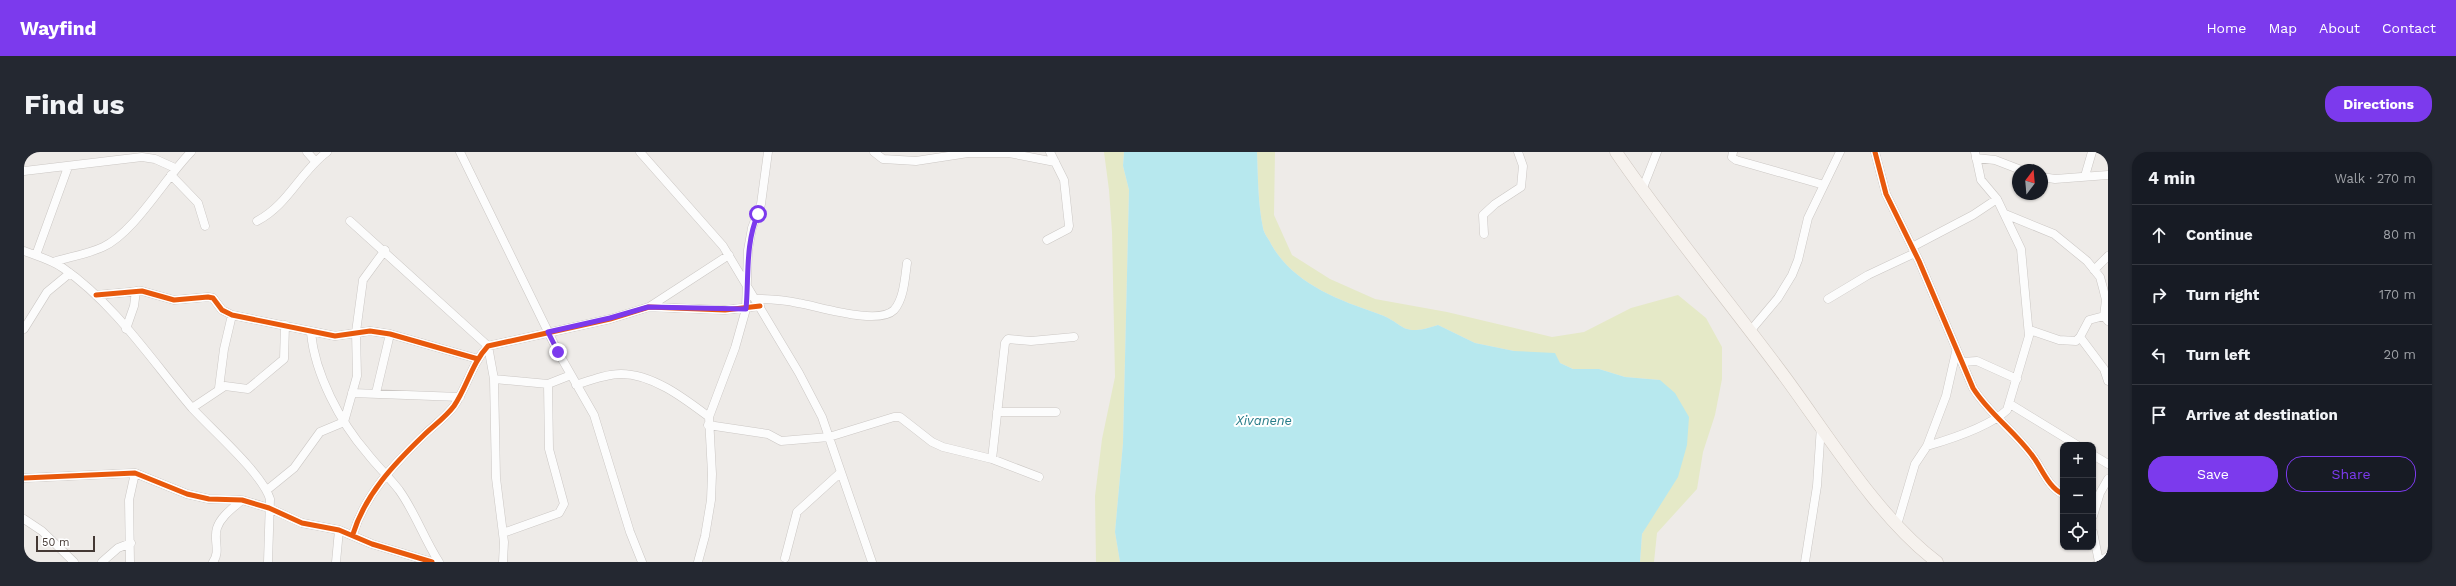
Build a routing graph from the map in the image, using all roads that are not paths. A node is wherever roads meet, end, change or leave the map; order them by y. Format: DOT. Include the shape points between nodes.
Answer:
graph roads {
  1 [pos="191,152"];
  2 [pos="307,152"];
  3 [pos="327,152"];
  4 [pos="460,152"];
  5 [pos="640,152"];
  6 [pos="768,152"];
  7 [pos="874,152"];
  8 [pos="1050,152"];
  9 [pos="1518,152"];
  10 [pos="1616,152"];
  11 [pos="1657,152"];
  12 [pos="1733,152"];
  13 [pos="1840,152"];
  14 [pos="1875,152"];
  15 [pos="2092,152"];
  16 [pos="1975,155"];
  17 [pos="315,161"];
  18 [pos="1055,162"];
  19 [pos="68,167"];
  20 [pos="2012,167"];
  21 [pos="24,171"];
  22 [pos="173,172"];
  23 [pos="2108,175"];
  24 [pos="2086,176"];
  25 [pos="2048,178"];
  26 [pos="1824,185"];
  27 [pos="1642,190"];
  28 [pos="1997,199"];
  29 [pos="2005,214"];
  30 [pos="257,221"];
  31 [pos="350,221"];
  32 [pos="205,226"];
  33 [pos="1484,234"];
  34 [pos="1047,240"];
  35 [pos="24,250"];
  36 [pos="385,250"];
  37 [pos="1913,250"];
  38 [pos="36,255"];
  39 [pos="729,255"];
  40 [pos="2108,256"];
  41 [pos="53,262"];
  42 [pos="907,263"];
  43 [pos="2094,270"];
  44 [pos="70,273"];
  45 [pos="748,286"];
  46 [pos="136,291"];
  47 [pos="96,295"];
  48 [pos="1828,299"];
  49 [pos="758,302"];
  50 [pos="648,307"];
  51 [pos="746,309"];
  52 [pos="232,315"];
  53 [pos="27,316"];
  54 [pos="2106,318"];
  55 [pos="285,325"];
  56 [pos="126,328"];
  57 [pos="24,329"];
  58 [pos="1751,330"];
  59 [pos="2030,330"];
  60 [pos="356,332"];
  61 [pos="548,332"];
  62 [pos="311,333"];
  63 [pos="390,334"];
  64 [pos="1074,336"];
  65 [pos="2080,338"];
  66 [pos="488,346"];
  67 [pos="1956,352"];
  68 [pos="478,359"];
  69 [pos="1962,362"];
  70 [pos="571,375"];
  71 [pos="494,379"];
  72 [pos="2017,380"];
  73 [pos="2108,381"];
  74 [pos="548,384"];
  75 [pos="576,384"];
  76 [pos="219,388"];
  77 [pos="352,393"];
  78 [pos="376,393"];
  79 [pos="460,397"];
  80 [pos="2010,404"];
  81 [pos="192,408"];
  82 [pos="997,412"];
  83 [pos="1056,412"];
  84 [pos="1998,418"];
  85 [pos="709,421"];
  86 [pos="344,422"];
  87 [pos="1821,425"];
  88 [pos="829,437"];
  89 [pos="2072,442"];
  90 [pos="1927,446"];
  91 [pos="2096,457"];
  92 [pos="992,459"];
  93 [pos="2108,464"];
  94 [pos="135,472"];
  95 [pos="840,473"];
  96 [pos="387,475"];
  97 [pos="1039,477"];
  98 [pos="24,478"];
  99 [pos="2108,479"];
  100 [pos="267,490"];
  101 [pos="2060,492"];
  102 [pos="242,500"];
  103 [pos="269,508"];
  104 [pos="2094,514"];
  105 [pos="24,519"];
  106 [pos="1897,524"];
  107 [pos="339,530"];
  108 [pos="503,533"];
  109 [pos="353,534"];
  110 [pos="131,543"];
  111 [pos="2096,547"];
  112 [pos="2108,556"];
  113 [pos="785,558"];
  114 [pos="74,562"];
  115 [pos="102,562"];
  116 [pos="130,562"];
  117 [pos="213,562"];
  118 [pos="268,562"];
  119 [pos="336,562"];
  120 [pos="432,562"];
  121 [pos="438,562"];
  122 [pos="503,562"];
  123 [pos="642,562"];
  124 [pos="698,562"];
  125 [pos="872,562"];
  126 [pos="1805,562"];
  127 [pos="1937,562"];
  128 [pos="2099,562"];
  1 -- 22 [label="street"];
  2 -- 17 [label="street"];
  3 -- 17 [label="street"];
  4 -- 61 [label="street"];
  5 -- 39 [label="street"];
  6 -- 45 [label="street" via="761,204 752,228 748,250"];
  7 -- 18 [label="street" via="883,159 916,161 968,153 1009,153"];
  8 -- 18 [label="street"];
  9 -- 33 [label="street" via="1523,166 1521,187 1483,215"];
  10 -- 27 [label="main road"];
  11 -- 27 [label="street"];
  12 -- 26 [label="street" via="1732,157 1736,160"];
  13 -- 26 [label="street"];
  14 -- 37 [label="street" via="1886,194"];
  15 -- 24 [label="street"];
  16 -- 20 [label="street"];
  16 -- 28 [label="street" via="1981,180"];
  17 -- 30 [label="street" via="282,203"];
  18 -- 34 [label="street" via="1064,180 1069,226"];
  19 -- 21 [label="street"];
  19 -- 22 [label="street" via="142,157 155,159"];
  19 -- 38 [label="street"];
  22 -- 32 [label="street" via="198,203"];
  22 -- 41 [label="street" via="134,221 113,241 93,251"];
  23 -- 24 [label="street"];
  24 -- 25 [label="street"];
  26 -- 58 [label="street" via="1804,227 1798,260 1792,275 1778,298"];
  27 -- 58 [label="main road"];
  28 -- 29 [label="street"];
  28 -- 37 [label="street"];
  29 -- 43 [label="street" via="2059,237"];
  29 -- 59 [label="street" via="2021,249"];
  31 -- 36 [label="street"];
  35 -- 38 [label="street"];
  36 -- 60 [label="street" via="363,280"];
  36 -- 66 [label="street"];
  37 -- 48 [label="street"];
  37 -- 67 [label="street"];
  38 -- 41 [label="street"];
  39 -- 45 [label="street"];
  39 -- 50 [label="street"];
  40 -- 43 [label="street"];
  41 -- 44 [label="street"];
  42 -- 49 [label="street" via="897,306 887,314 841,314 800,303"];
  43 -- 54 [label="street" via="2100,277 2106,300"];
  44 -- 47 [label="street"];
  44 -- 53 [label="street" via="47,292"];
  45 -- 49 [label="street"];
  45 -- 51 [label="street"];
  46 -- 47 [label="street"];
  46 -- 52 [label="street" via="150,292 174,300 213,298 222,310"];
  46 -- 56 [label="street"];
  47 -- 56 [label="street"];
  49 -- 51 [label="street"];
  49 -- 88 [label="street" via="799,373"];
  50 -- 51 [label="street"];
  50 -- 61 [label="street"];
  51 -- 85 [label="street"];
  52 -- 55 [label="street"];
  52 -- 76 [label="street"];
  53 -- 57 [label="street"];
  54 -- 65 [label="street" via="2089,320"];
  55 -- 62 [label="street"];
  55 -- 76 [label="street" via="284,359 247,390 224,386"];
  56 -- 81 [label="street"];
  58 -- 87 [label="main road"];
  59 -- 65 [label="street" via="2066,341 2076,341"];
  59 -- 72 [label="street"];
  60 -- 62 [label="street" via="335,336"];
  60 -- 63 [label="street"];
  60 -- 77 [label="street" via="358,368"];
  61 -- 66 [label="street"];
  61 -- 70 [label="street"];
  62 -- 86 [label="street" via="312,349 319,368"];
  63 -- 68 [label="street"];
  63 -- 78 [label="street"];
  64 -- 82 [label="street" via="1031,341 1008,339 1005,343"];
  65 -- 73 [label="street" via="2104,369"];
  66 -- 68 [label="street"];
  66 -- 71 [label="street"];
  67 -- 69 [label="street"];
  67 -- 90 [label="street" via="1946,396"];
  68 -- 79 [label="street"];
  69 -- 72 [label="street" via="1977,361"];
  69 -- 84 [label="street" via="1979,397"];
  70 -- 74 [label="street"];
  70 -- 75 [label="street"];
  71 -- 74 [label="street"];
  71 -- 108 [label="street" via="496,478"];
  72 -- 80 [label="street"];
  74 -- 108 [label="street" via="549,449 564,504 559,513"];
  75 -- 85 [label="street" via="622,374 642,377 659,384"];
  75 -- 123 [label="street" via="594,416 630,532"];
  76 -- 81 [label="street"];
  77 -- 78 [label="street"];
  77 -- 86 [label="street"];
  78 -- 79 [label="street"];
  79 -- 96 [label="street" via="444,418 413,446"];
  80 -- 84 [label="street"];
  80 -- 89 [label="street"];
  81 -- 100 [label="street" via="257,476"];
  82 -- 83 [label="street"];
  82 -- 92 [label="street"];
  84 -- 90 [label="street" via="1948,440"];
  84 -- 101 [label="street" via="2018,438"];
  85 -- 88 [label="street" via="768,434 781,441"];
  85 -- 124 [label="street" via="712,474 710,500"];
  86 -- 96 [label="street" via="366,453"];
  86 -- 100 [label="street" via="320,432 294,468"];
  87 -- 106 [label="main road"];
  87 -- 126 [label="street" via="1817,486"];
  88 -- 92 [label="street" via="900,417 932,442"];
  88 -- 95 [label="street"];
  90 -- 106 [label="street" via="1915,464"];
  91 -- 93 [label="street"];
  92 -- 97 [label="street"];
  94 -- 98 [label="street"];
  94 -- 102 [label="street" via="199,497"];
  94 -- 110 [label="street" via="129,500"];
  95 -- 113 [label="street" via="797,512"];
  95 -- 125 [label="street"];
  96 -- 109 [label="street" via="365,504"];
  96 -- 121 [label="street" via="407,503"];
  99 -- 104 [label="street" via="2100,493"];
  100 -- 103 [label="street"];
  102 -- 103 [label="street"];
  102 -- 117 [label="street" via="228,512 217,528 217,548"];
  103 -- 107 [label="street" via="302,523"];
  103 -- 118 [label="street"];
  105 -- 114 [label="street" via="42,531"];
  106 -- 127 [label="main road"];
  107 -- 109 [label="street"];
  107 -- 119 [label="street"];
  108 -- 122 [label="street"];
  109 -- 120 [label="street" via="372,544"];
  110 -- 115 [label="street" via="118,548"];
  110 -- 116 [label="street"];
  111 -- 128 [label="street"];
  112 -- 128 [label="street"];
}
